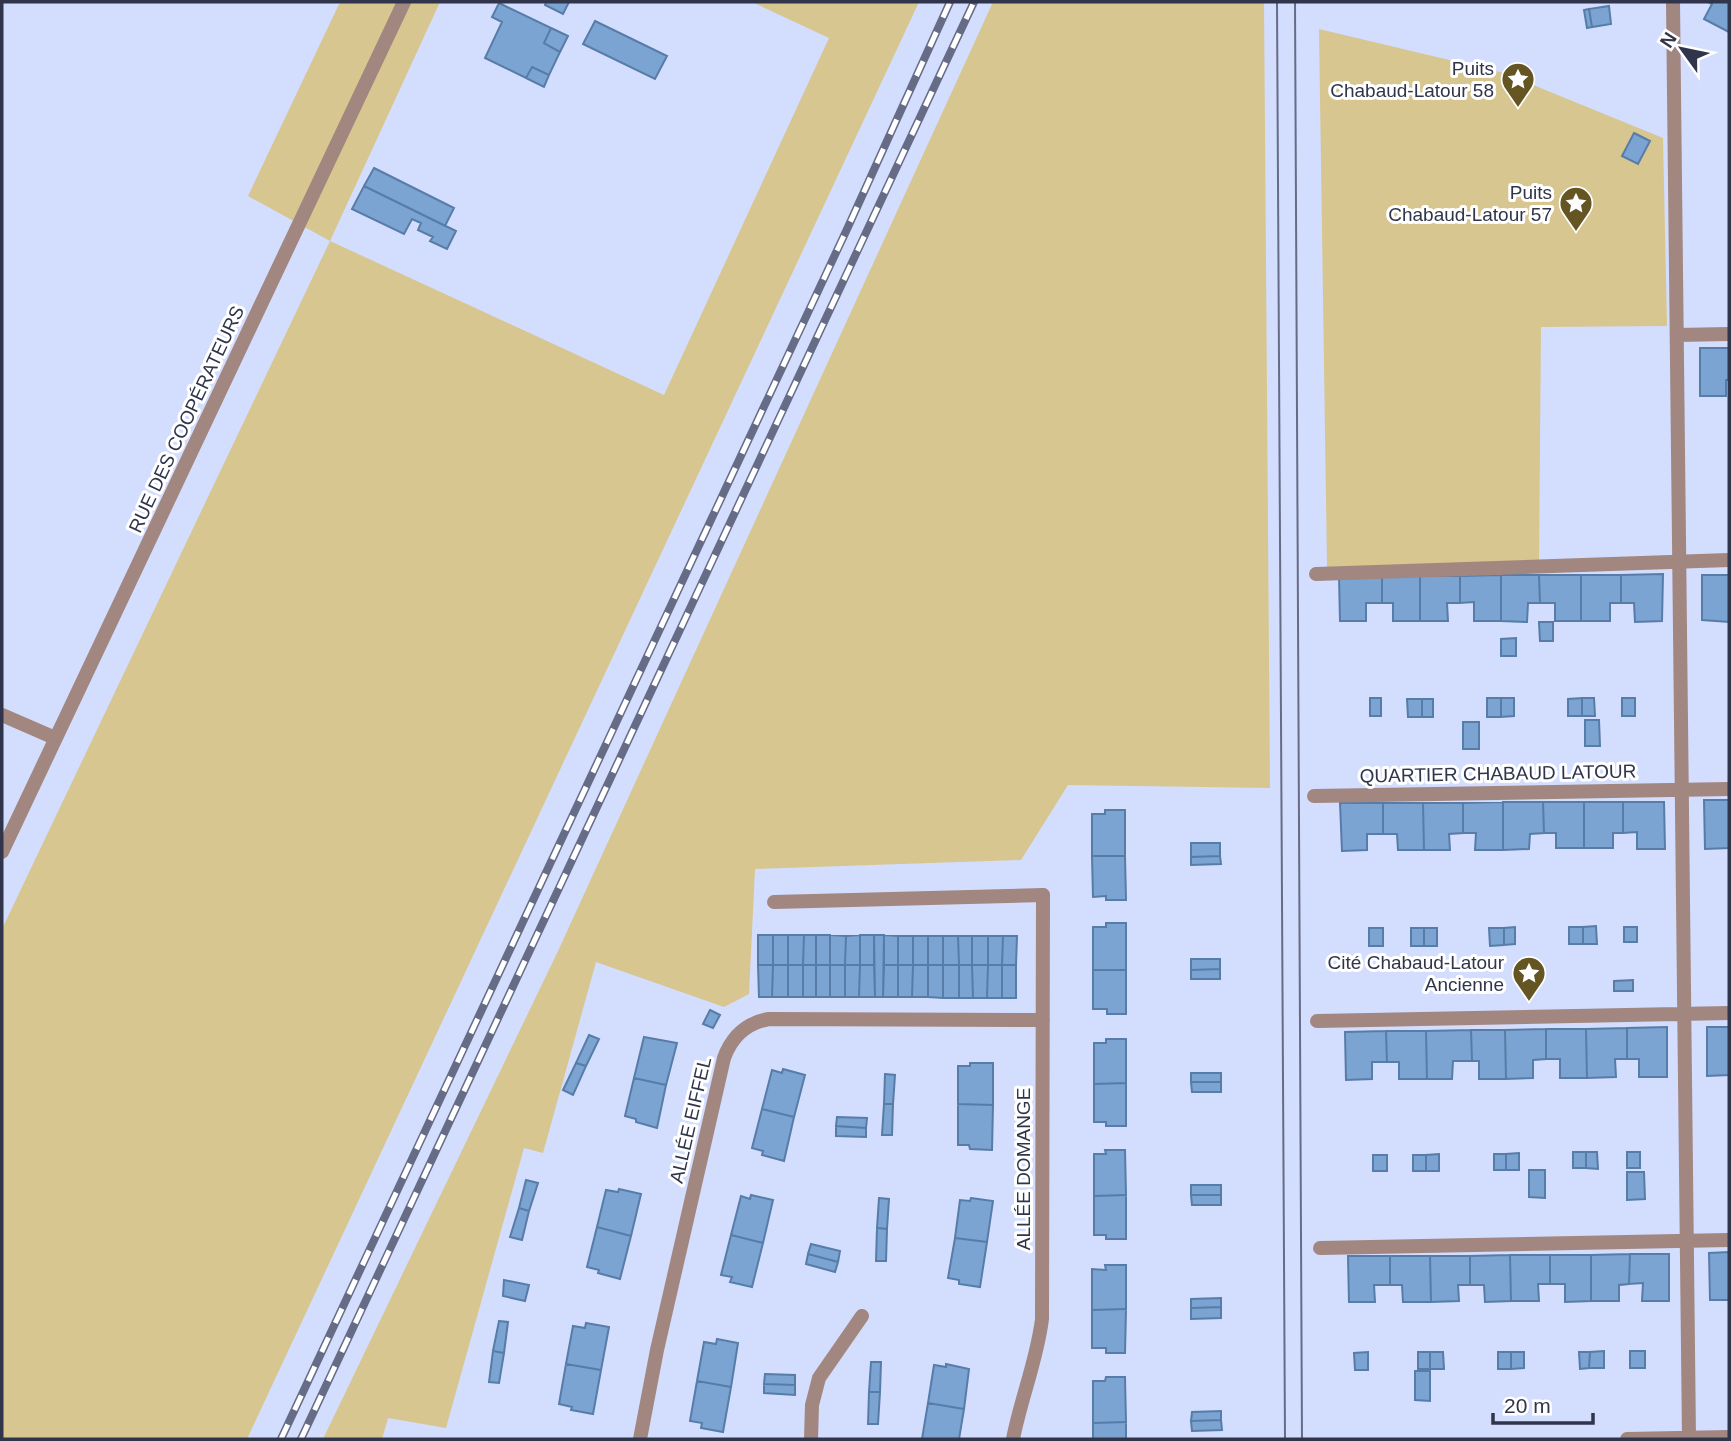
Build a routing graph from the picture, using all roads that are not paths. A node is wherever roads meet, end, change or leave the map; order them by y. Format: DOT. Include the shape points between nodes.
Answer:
graph roads {
  1 [pos="404,2"];
  2 [pos="1673,2"];
  3 [pos="1729,334"];
  4 [pos="1676,335"];
  5 [pos="1729,560"];
  6 [pos="1679,562"];
  7 [pos="1316,574"];
  8 [pos="2,715"];
  9 [pos="55,738"];
  10 [pos="1682,789"];
  11 [pos="1729,789"];
  12 [pos="1314,796"];
  13 [pos="2,852"];
  14 [pos="774,902"];
  15 [pos="1729,1013"];
  16 [pos="1684,1014"];
  17 [pos="1043,1020"];
  18 [pos="1317,1021"];
  19 [pos="1729,1240"];
  20 [pos="1687,1241"];
  21 [pos="1320,1248"];
  22 [pos="862,1316"];
  23 [pos="1729,1437"];
  24 [pos="640,1439"];
  25 [pos="811,1439"];
  26 [pos="1013,1439"];
  27 [pos="1627,1439"];
  28 [pos="1689,1439"];
  1 -- 9 [label="street, RUE DES COOPÉRATEURS"];
  2 -- 4 [label="street"];
  3 -- 4 [label="street"];
  4 -- 6 [label="street"];
  5 -- 6 [label="street"];
  6 -- 7 [label="street"];
  6 -- 10 [label="street"];
  8 -- 9 [label="street"];
  9 -- 13 [label="street, RUE DES COOPÉRATEURS"];
  10 -- 11 [label="street, QUARTIER CHABAUD LATOUR"];
  10 -- 12 [label="street, QUARTIER CHABAUD LATOUR"];
  10 -- 16 [label="street"];
  14 -- 17 [label="street, ALLÉE DOMANGE" via="1043,895"];
  15 -- 16 [label="street"];
  16 -- 18 [label="street"];
  16 -- 20 [label="street"];
  17 -- 24 [label="street, ALLÉE EIFFEL" via="769,1019 737,1034 724,1058"];
  17 -- 26 [label="street, ALLÉE DOMANGE" via="1042,1319"];
  19 -- 20 [label="street"];
  20 -- 21 [label="street"];
  20 -- 28 [label="street"];
  22 -- 25 [label="street" via="818,1378"];
  23 -- 28 [label="street"];
  27 -- 28 [label="street"];
}
